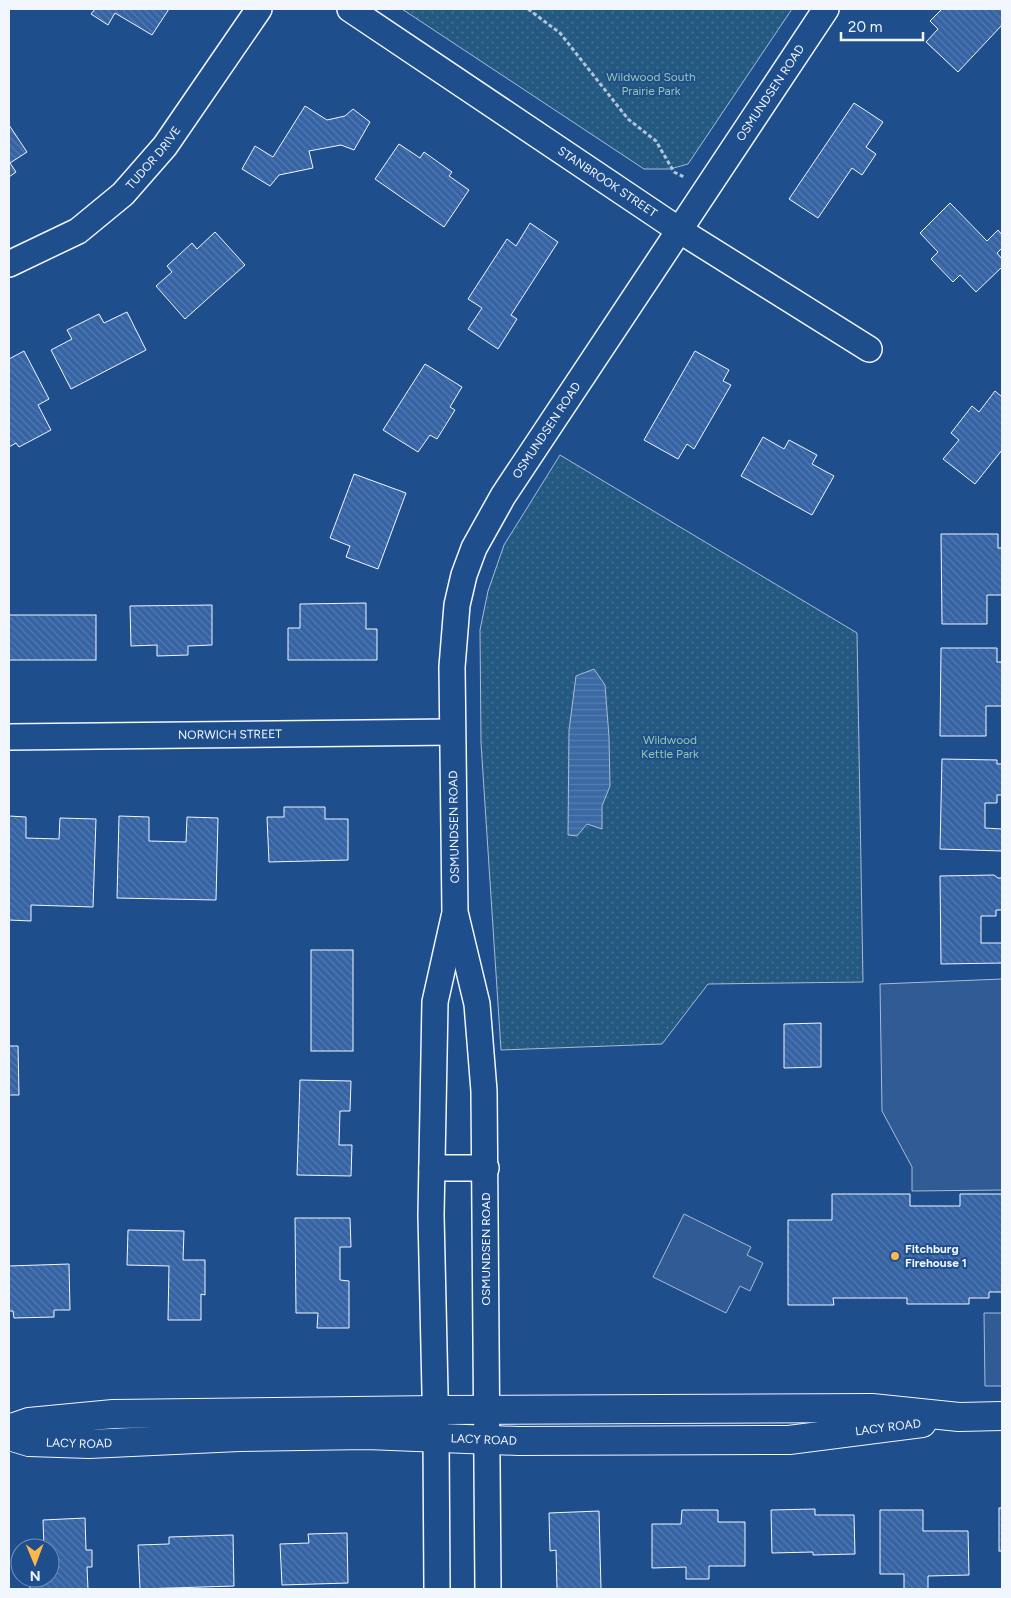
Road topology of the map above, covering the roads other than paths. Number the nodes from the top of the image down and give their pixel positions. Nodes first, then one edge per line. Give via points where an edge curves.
1 (260, 9) edge
2 (350, 9) edge
3 (826, 9) edge
4 (679, 230) junction
5 (9, 264) edge
6 (869, 349) dead end
7 (452, 732) junction
8 (9, 737) edge
9 (455, 912) junction
10 (432, 1168) junction
11 (486, 1168) junction
12 (435, 1410) junction
13 (486, 1410) junction
14 (1002, 1416) edge
15 (959, 1417) junction
16 (9, 1429) edge
17 (9, 1436) edge
18 (436, 1437) junction
19 (486, 1440) junction
20 (437, 1589) edge
21 (488, 1589) edge

1 - 5 street, TUDOR DRIVE via 166,146 122,194 78,231
2 - 4 street, STANBROOK STREET
3 - 4 street, OSMUNDSEN ROAD
4 - 6 street, STANBROOK STREET
4 - 7 street, OSMUNDSEN ROAD via 503,496 474,548 457,605 452,667
7 - 8 street, NORWICH STREET
7 - 9 street, OSMUNDSEN ROAD
9 - 10 street, OSMUNDSEN ROAD via 435,1002
9 - 11 street, OSMUNDSEN ROAD via 477,1004
10 - 11 street
10 - 12 street, OSMUNDSEN ROAD
11 - 13 street, OSMUNDSEN ROAD
12 - 13 street, LACY ROAD
12 - 16 street, LACY ROAD via 112,1414 29,1422
12 - 18 street, OSMUNDSEN ROAD
13 - 15 street, LACY ROAD via 872,1408
13 - 19 street, OSMUNDSEN ROAD
14 - 15 street, LACY ROAD
15 - 19 street, LACY ROAD via 790,1440
17 - 18 street, LACY ROAD via 29,1442 89,1444 367,1434
18 - 19 street, LACY ROAD
18 - 20 street, OSMUNDSEN ROAD
19 - 21 street, OSMUNDSEN ROAD

